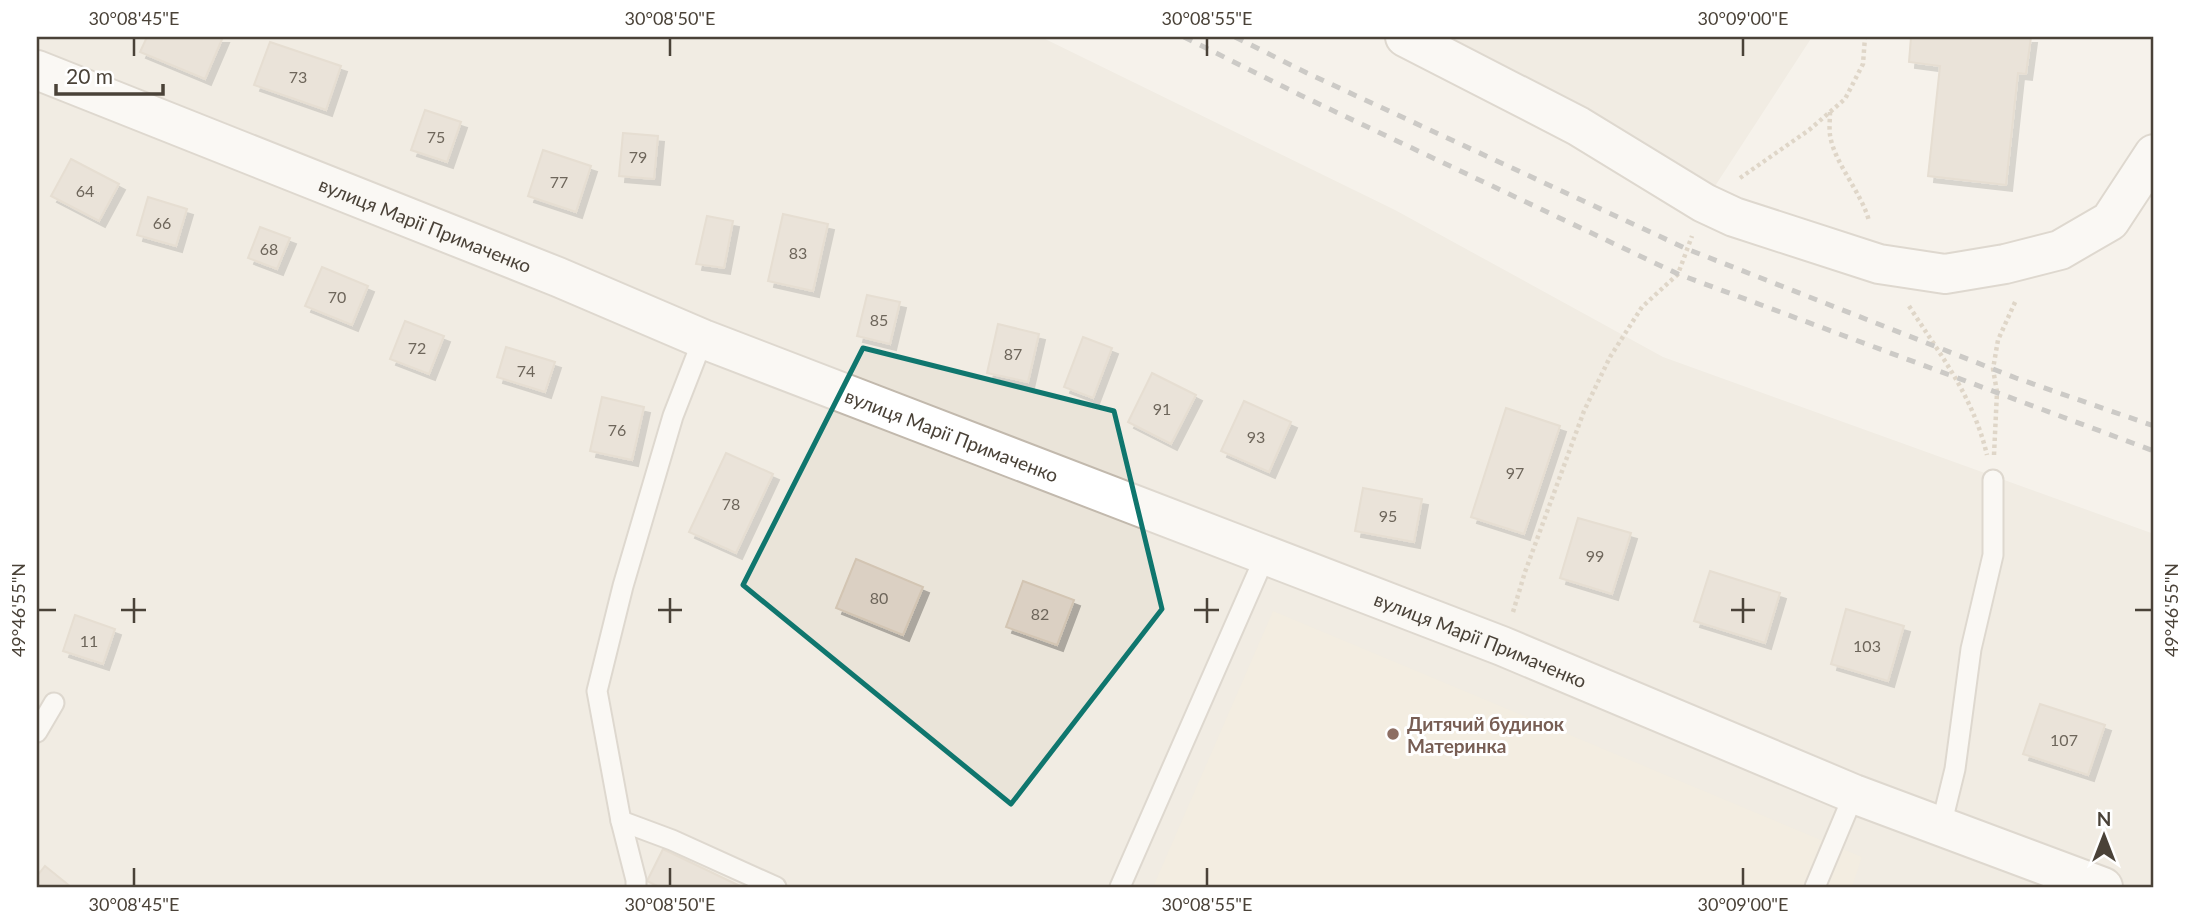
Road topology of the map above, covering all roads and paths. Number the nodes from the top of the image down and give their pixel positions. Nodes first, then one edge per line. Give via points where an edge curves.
1 (1405, 37) edge
2 (1865, 37) edge
3 (1450, 49) edge
4 (37, 70) edge
5 (2154, 154) edge
6 (1704, 203) junction
7 (2018, 294) dead end
8 (703, 339) junction
9 (1993, 480) joint
10 (1266, 554) junction
11 (1502, 646) junction
12 (54, 702) dead end
13 (37, 732) edge
14 (1854, 794) junction
15 (621, 821) junction
16 (1941, 826) junction
17 (636, 887) edge
18 (776, 887) edge
19 (1120, 887) edge
20 (1815, 887) edge
21 (2103, 887) edge

1 - 3 street
2 - 6 path via 1863,64 1844,99 1809,130
3 - 6 street
4 - 8 street, вулиця Марії Примаченко
5 - 6 street via 2110,221 2060,250 1945,274 1879,264
6 - 11 path via 1678,274 1642,307 1610,357 1584,411
7 - 9 path via 1997,340 1993,369 1997,392
8 - 10 street, вулиця Марії Примаченко
8 - 15 lane via 669,429 597,691
9 - 16 lane via 1993,555 1971,649 1955,769
10 - 11 street, вулиця Марії Примаченко
10 - 19 lane
11 - 14 street, вулиця Марії Примаченко
12 - 13 lane
14 - 16 street, вулиця Марії Примаченко
14 - 20 lane
15 - 17 lane
15 - 18 lane
16 - 21 street, вулиця Марії Примаченко

